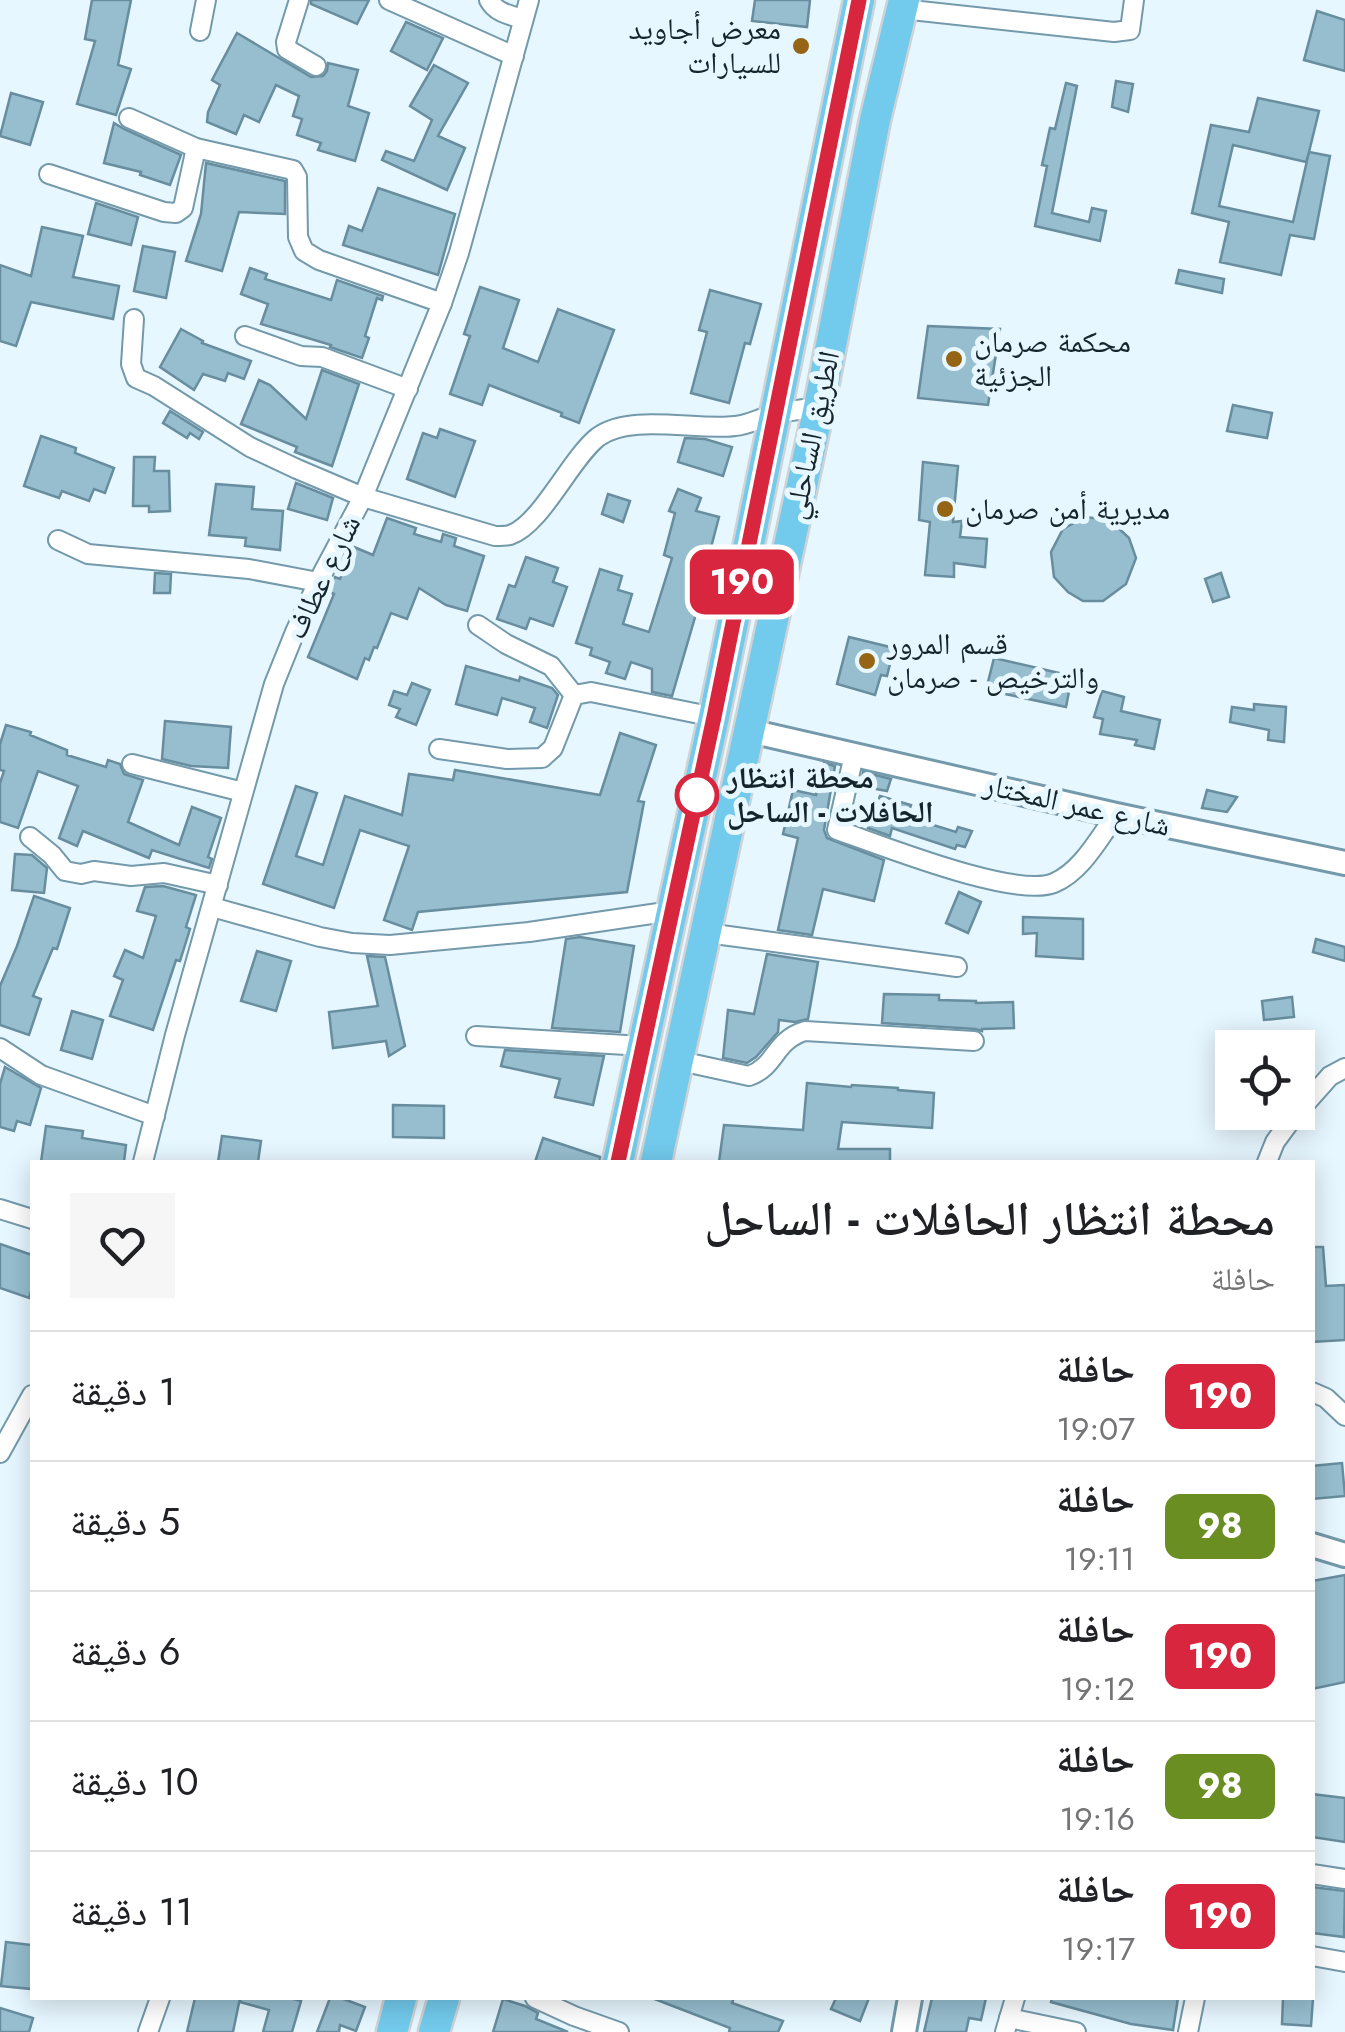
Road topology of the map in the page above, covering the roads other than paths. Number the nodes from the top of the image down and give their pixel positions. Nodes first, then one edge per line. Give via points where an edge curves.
1 (206, 0) edge
2 (299, 0) edge
3 (389, 0) edge
4 (489, 0) edge
5 (529, 0) edge
6 (859, 0) edge
7 (1134, 0) edge
8 (903, 5) edge
9 (523, 19) junction
10 (200, 31) dead end
11 (514, 56) junction
12 (316, 66) dead end
13 (129, 118) dead end
14 (196, 148) junction
15 (50, 174) dead end
16 (442, 303) junction
17 (134, 320) dead end
18 (245, 336) dead end
19 (408, 389) junction
20 (818, 407) junction
21 (776, 414) junction
22 (363, 498) junction
23 (58, 540) dead end
24 (318, 582) junction
25 (478, 625) dead end
26 (574, 695) junction
27 (714, 717) junction
28 (750, 731) junction
29 (439, 749) dead end
30 (854, 755) junction
31 (132, 764) dead end
32 (244, 792) junction
33 (1116, 815) junction
34 (30, 837) dead end
35 (1345, 863) edge
36 (218, 886) junction
37 (212, 907) junction
38 (672, 911) junction
39 (707, 933) junction
40 (957, 966) dead end
41 (476, 1036) dead end
42 (974, 1041) dead end
43 (643, 1046) junction
44 (0, 1048) edge
45 (680, 1061) junction
46 (1345, 1068) edge
47 (1315, 1092) edge
48 (155, 1116) junction
49 (1283, 1130) edge
50 (144, 1160) edge
51 (618, 1160) edge
52 (656, 1160) edge
53 (1268, 1160) edge
54 (0, 1209) edge
55 (30, 1218) edge
56 (1315, 1393) edge
57 (30, 1399) edge
58 (1345, 1416) edge
59 (0, 1453) edge
60 (1315, 1546) edge
61 (1345, 1556) edge
62 (1315, 1874) edge
63 (1345, 1879) edge
64 (1315, 1957) edge
65 (1345, 1962) edge
66 (159, 2000) edge
67 (401, 2000) edge
68 (443, 2000) edge
69 (539, 2000) edge
70 (910, 2000) edge
71 (1014, 2000) edge
72 (1195, 2000) edge
73 (1007, 2025) edge
74 (148, 2032) edge
75 (392, 2032) edge
76 (434, 2032) edge
77 (619, 2032) edge
78 (904, 2032) edge
79 (1076, 2032) edge
80 (1188, 2032) edge

1 - 10 street
2 - 12 street via 287,48
3 - 11 street
4 - 9 street
5 - 9 street, شارع عطاف
6 - 21 highway, الطريق الساحلي
7 - 8 street via 1130,30 1114,32
8 - 20 highway, الطريق الساحلي
9 - 11 street, شارع عطاف
11 - 16 street, شارع عطاف
13 - 14 street
14 - 15 street via 176,214
14 - 16 street via 293,170 304,251
16 - 19 street, شارع عطاف
17 - 22 street via 136,378 250,448
18 - 19 street
19 - 22 street, شارع عطاف
20 - 21 street
20 - 28 highway, الطريق الساحلي
21 - 22 street via 737,426 617,428 584,452 534,516 509,536
21 - 27 highway, الطريق الساحلي
22 - 24 street, شارع عطاف
23 - 24 street via 88,554
24 - 32 street, شارع عطاف via 274,684
25 - 26 street via 551,666
26 - 27 street via 591,692
26 - 29 street via 553,748 542,758
27 - 38 highway, الطريق الساحلي
28 - 30 street, شارع عمر المختار
28 - 39 highway, الطريق الساحلي
30 - 33 street, شارع عمر المختار
30 - 33 street via 837,830 997,883 1055,882 1082,861
31 - 32 street
32 - 36 street, شارع عطاف
33 - 35 street, شارع عمر المختار
34 - 36 street via 65,871 164,873
36 - 37 street, شارع عطاف
37 - 38 street via 320,937 390,945
37 - 48 street, شارع عطاف
38 - 43 highway, الطريق الساحلي
39 - 40 street
39 - 45 highway, الطريق الساحلي
41 - 43 street
42 - 45 street via 805,1031 785,1039 759,1073 749,1076
43 - 51 highway, الطريق الساحلي
44 - 48 street via 42,1075
45 - 52 highway, الطريق الساحلي
46 - 47 street
48 - 50 street, شارع عطاف
49 - 53 street
54 - 55 street
56 - 58 street
57 - 59 street
60 - 61 street
62 - 63 street
64 - 65 street
66 - 74 street
67 - 75 highway
68 - 76 highway
69 - 77 street
70 - 78 street
71 - 73 street
72 - 80 street
73 - 79 street

